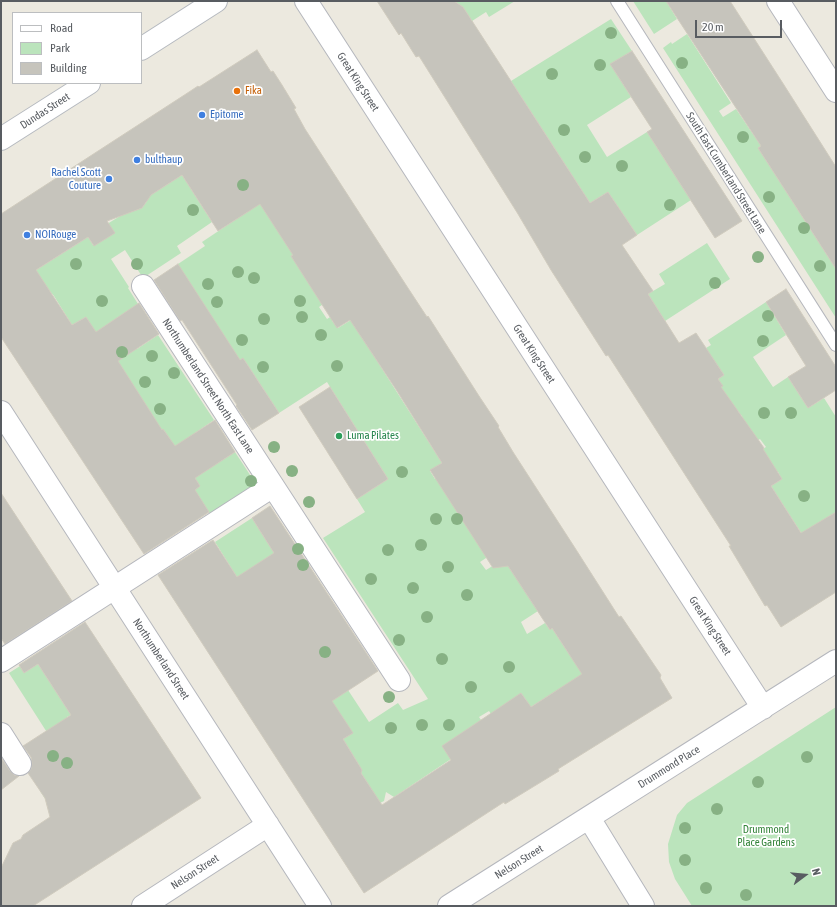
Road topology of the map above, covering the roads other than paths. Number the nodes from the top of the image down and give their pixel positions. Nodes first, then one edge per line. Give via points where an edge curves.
1 (216, 1) edge
2 (306, 1) edge
3 (617, 1) edge
4 (778, 1) edge
5 (142, 48) edge
6 (86, 84) edge
7 (836, 91) edge
8 (1, 139) edge
9 (143, 286) dead end
10 (836, 346) edge
11 (1, 412) edge
12 (273, 486) junction
13 (114, 588) junction
14 (1, 661) edge
15 (836, 661) edge
16 (399, 680) dead end
17 (763, 708) junction
18 (1, 734) edge
19 (20, 764) dead end
20 (589, 818) junction
21 (268, 825) junction
22 (143, 906) edge
23 (320, 906) edge
24 (449, 906) edge
25 (643, 906) edge

1 - 5 street
2 - 17 street, Great King Street
3 - 10 lane, South East Cumberland Street Lane
4 - 7 street
6 - 8 street, Dundas Street
9 - 12 street, Northumberland Street North East Lane
11 - 13 street, Northumberland Street
12 - 13 street
12 - 16 street, Northumberland Street North East Lane
13 - 14 street
13 - 21 street, Northumberland Street
15 - 17 street, Drummond Place
17 - 20 street, Drummond Place
18 - 19 street
20 - 24 street, Nelson Street
20 - 25 street
21 - 22 street, Nelson Street
21 - 23 street, Northumberland Street

